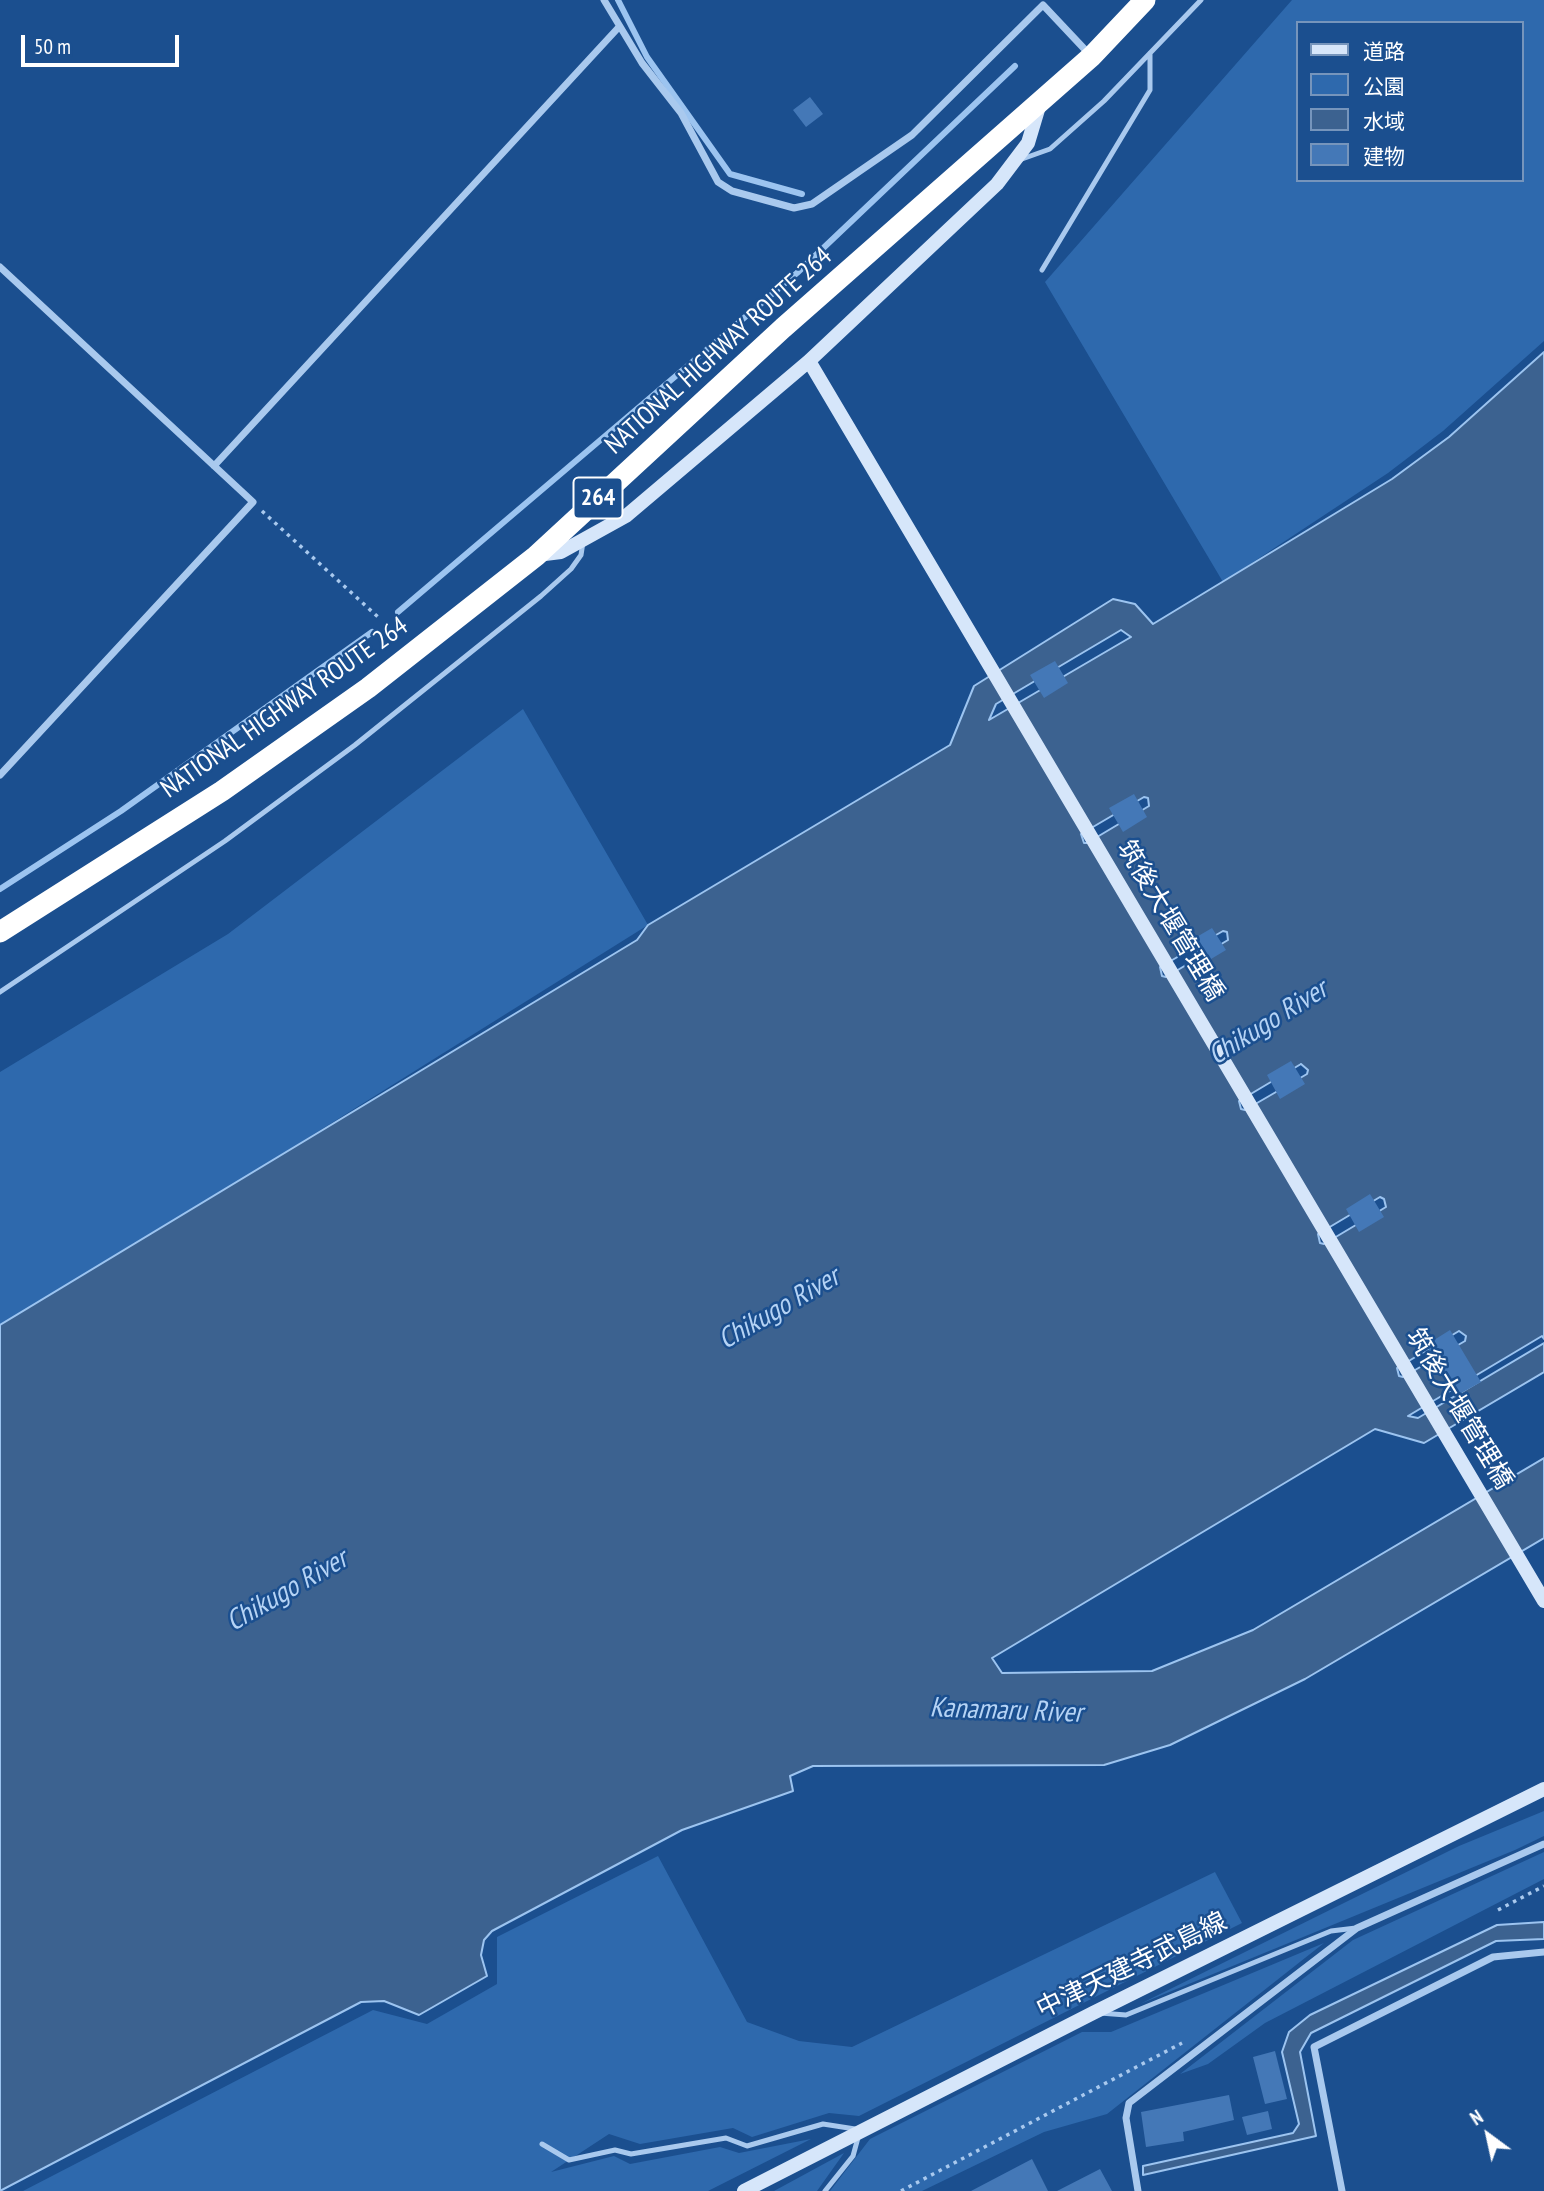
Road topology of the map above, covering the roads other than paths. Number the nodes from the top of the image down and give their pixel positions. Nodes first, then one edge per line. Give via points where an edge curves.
1 (604, 0) edge
2 (1145, 0) edge
3 (1201, 0) edge
4 (1042, 2) edge
5 (618, 28) junction
6 (1150, 53) junction
7 (1092, 56) junction
8 (1040, 103) junction
9 (1012, 162) junction
10 (0, 267) edge
11 (1042, 270) dead end
12 (808, 361) junction
13 (214, 466) junction
14 (583, 541) junction
15 (536, 555) junction
16 (0, 775) edge
17 (0, 932) edge
18 (0, 992) edge
19 (1544, 1601) edge
20 (1544, 1790) edge
21 (1544, 1844) edge
22 (1357, 1927) junction
23 (1544, 1952) edge
24 (1093, 2013) junction
25 (861, 2130) junction
26 (542, 2144) dead end
27 (744, 2191) edge
28 (825, 2191) edge
29 (1138, 2191) edge
30 (1342, 2191) edge

1 - 5 street
2 - 7 highway, NATIONAL HIGHWAY ROUTE 264 / 264
3 - 6 lane
4 - 5 street via 912,135 812,204 794,208 732,191 718,182 681,113
4 - 7 street
5 - 13 street
6 - 9 lane via 1050,149
6 - 11 lane via 1150,90
7 - 8 highway, NATIONAL HIGHWAY ROUTE 264 / 264
8 - 9 street via 1028,143
8 - 15 highway, NATIONAL HIGHWAY ROUTE 264 / 264 via 783,328
9 - 12 street via 966,215
10 - 13 street
12 - 14 street via 626,516
12 - 19 street, 筑後大堰管理橋
13 - 16 street via 253,502
14 - 15 street via 561,552
14 - 18 lane via 581,555 541,596 355,745 203,856
15 - 17 highway, NATIONAL HIGHWAY ROUTE 264 / 264 via 368,688 222,791
20 - 24 street, 中津天建寺武島線
21 - 22 street
22 - 24 lane via 1331,1931 1126,2015
22 - 29 street via 1129,2103 1126,2118
23 - 30 street via 1493,1957 1314,2047
24 - 25 street, 中津天建寺武島線
25 - 26 lane via 823,2124 747,2146 726,2138 631,2154 615,2150 569,2160
25 - 27 street, 中津天建寺武島線
25 - 28 lane via 853,2156

